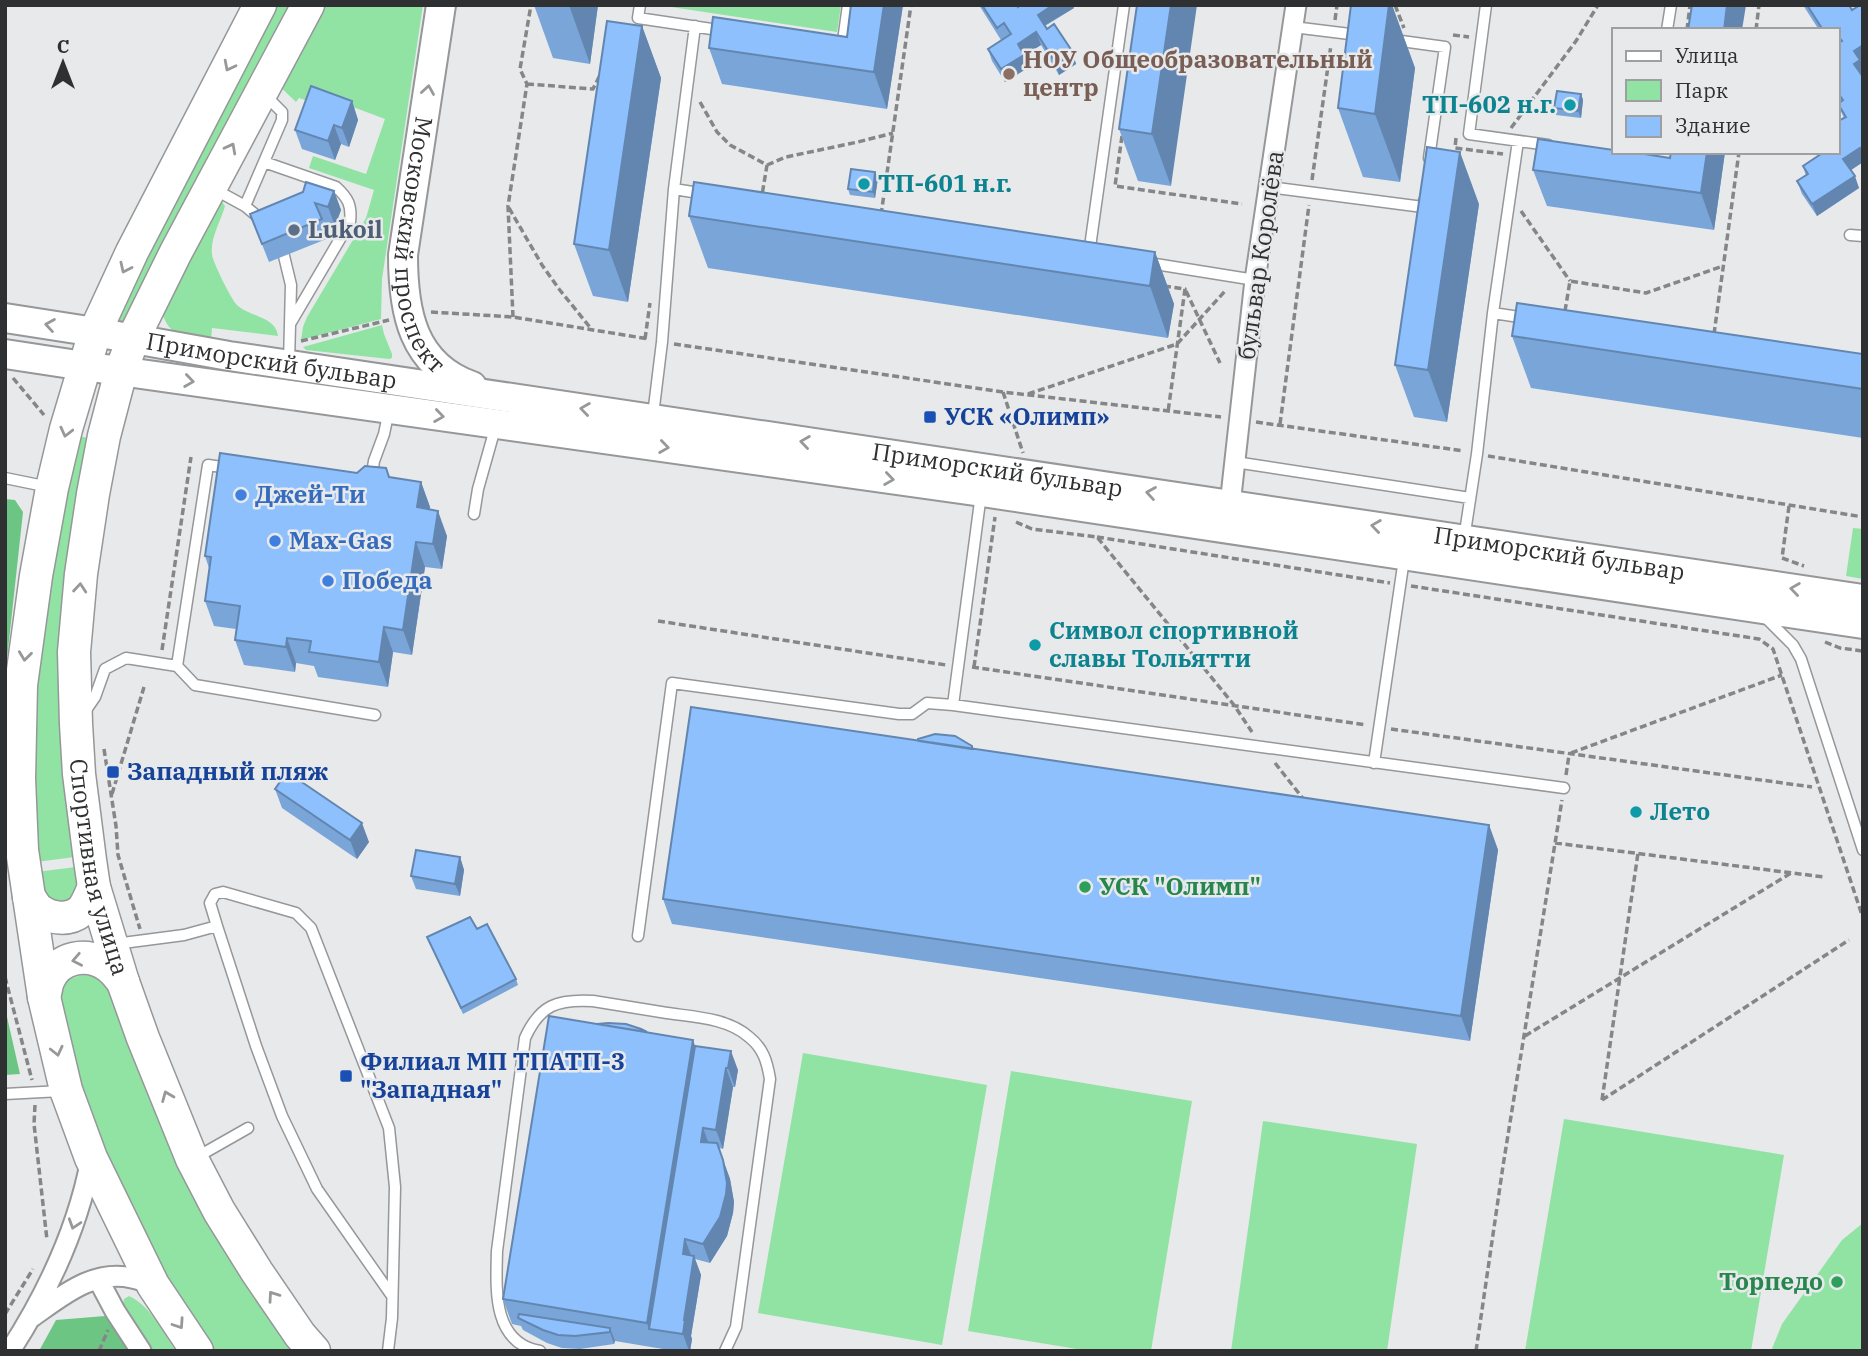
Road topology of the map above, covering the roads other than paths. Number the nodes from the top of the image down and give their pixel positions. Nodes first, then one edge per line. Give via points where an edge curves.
1 (260, 5) edge
2 (308, 5) edge
3 (441, 5) edge
4 (640, 5) edge
5 (848, 5) edge
6 (1124, 5) edge
7 (1296, 5) edge
8 (1486, 5) edge
9 (1671, 5) edge
10 (695, 26) junction
11 (1293, 27) junction
12 (1667, 28) edge
13 (735, 32) edge
14 (1370, 37) edge
15 (1383, 39) edge
16 (829, 46) edge
17 (261, 91) junction
18 (1513, 140) junction
19 (1558, 146) edge
20 (264, 162) junction
21 (1428, 167) edge
22 (210, 187) junction
23 (1269, 187) junction
24 (674, 189) junction
25 (1425, 194) edge
26 (712, 195) edge
27 (245, 206) junction
28 (270, 227) edge
29 (1850, 235) dead end
30 (1863, 236) edge
31 (1076, 252) edge
32 (284, 256) dead end
33 (1139, 262) edge
34 (1255, 280) junction
35 (1493, 313) junction
36 (5, 318) edge
37 (1563, 323) edge
38 (290, 324) junction
39 (95, 332) junction
40 (133, 339) junction
41 (9, 365) edge
42 (289, 365) junction
43 (84, 366) junction
44 (121, 371) junction
45 (504, 397) junction
46 (389, 409) junction
47 (652, 419) junction
48 (497, 424) junction
49 (1235, 462) junction
50 (243, 470) edge
51 (5, 478) edge
52 (357, 486) edge
53 (52, 488) junction
54 (369, 488) junction
55 (383, 489) edge
56 (982, 492) junction
57 (1470, 498) junction
58 (1230, 505) junction
59 (474, 514) dead end
60 (1464, 539) junction
61 (1406, 543) junction
62 (1863, 599) edge
63 (1757, 608) junction
64 (1863, 624) edge
65 (177, 666) junction
66 (953, 705) junction
67 (375, 715) dead end
68 (75, 724) junction
69 (1374, 763) junction
70 (12, 778) edge
71 (1564, 788) road end
72 (1858, 827) edge
73 (1863, 850) edge
74 (94, 887) junction
75 (29, 897) junction
76 (217, 926) junction
77 (638, 936) dead end
78 (111, 944) junction
79 (123, 982) junction
80 (44, 998) junction
81 (66, 1090) junction
82 (5, 1094) edge
83 (248, 1128) dead end
84 (91, 1158) junction
85 (192, 1159) junction
86 (98, 1279) junction
87 (153, 1286) junction
88 (392, 1296) junction
89 (31, 1317) junction
90 (10, 1351) edge
91 (141, 1351) edge
92 (197, 1351) edge
93 (314, 1351) edge
94 (388, 1351) edge
95 (540, 1351) edge
96 (725, 1351) edge

1 -> 39 main road
2 - 17 main road
45 -> 3 main road, Московский проспект via 458,381 433,363 417,341 403,286 403,255
4 - 10 lane via 638,18
5 - 16 lane via 842,48
6 - 31 lane via 1095,255
7 - 11 street, бульвар Королёва
8 - 18 lane via 1469,134
9 - 12 lane
10 - 13 lane
10 - 24 lane
11 - 14 lane
11 - 23 street, бульвар Королёва
15 - 21 lane via 1445,47
17 - 20 lane via 282,111
22 -> 17 main road
18 - 19 lane
18 - 35 lane
20 - 27 lane
20 - 38 lane via 335,187 351,207 350,222
22 - 27 lane
22 - 40 main road
23 - 25 lane via 1423,207
23 - 34 street, бульвар Королёва
24 - 26 lane
24 - 47 lane
27 - 28 lane
29 - 30 lane
32 - 38 lane via 291,285
33 - 34 lane
34 - 49 street, бульвар Королёва
35 - 37 lane
35 - 57 lane
39 -> 36 main road
38 - 42 lane
39 - 40 main road, Приморский бульвар
39 - 43 main road
40 - 42 main road, Приморский бульвар
40 - 44 main road, Спортивная улица
41 - 43 main road, Приморский бульвар
42 - 45 main road, Приморский бульвар
43 - 44 main road, Приморский бульвар
43 -> 53 main road
44 -> 46 main road, Приморский бульвар
68 -> 44 main road, Спортивная улица via 74,652 81,574 104,436
47 -> 45 main road, Приморский бульвар
46 -> 48 main road, Приморский бульвар
46 - 54 lane
58 -> 47 main road, Приморский бульвар
48 -> 56 main road, Приморский бульвар
48 - 59 lane
49 - 57 lane
49 - 58 street, бульвар Королёва
50 - 65 lane via 208,465
51 - 53 lane
52 - 54 lane
53 -> 70 main road via 36,576
54 - 55 lane
56 - 61 main road, Приморский бульвар
56 - 66 lane
57 - 60 lane
61 -> 58 main road, Приморский бульвар
60 - 61 main road, Приморский бульвар
62 -> 60 main road, Приморский бульвар
61 - 63 main road
61 - 69 lane
63 - 64 main road
63 - 72 lane via 1801,659
65 - 67 lane via 195,685
65 - 68 lane via 126,658 105,669 94,698
66 - 69 lane
66 - 77 lane via 927,702 912,714 899,715 672,683
68 - 74 main road, Спортивная улица
69 - 71 lane
70 - 75 main road
72 - 73 lane
74 - 75 main road via 82,910 64,918 38,909
74 - 78 main road, Спортивная улица
75 - 80 main road
76 - 78 lane
76 - 88 lane via 282,1116 317,1189
76 - 88 lane via 210,903 215,894 223,892 296,913 311,928 389,1128 395,1187
78 - 79 main road, Спортивная улица
79 -> 80 main road via 108,965 79,957 58,968 49,979
85 -> 79 main road, Спортивная улица
80 -> 81 main road
81 - 82 lane
81 - 84 main road
83 - 85 lane
84 - 87 main road
84 -> 89 street via 67,1244
93 -> 85 main road, Спортивная улица via 257,1272
86 - 87 street via 134,1278
86 - 89 street via 77,1286
86 - 91 street
87 -> 92 main road
88 - 94 lane
89 - 90 street
95 - 96 lane via 515,1340 504,1327 496,1280 497,1251 525,1038 544,1010 576,1000 736,1028 760,1048 767,1062 770,1079 736,1327

